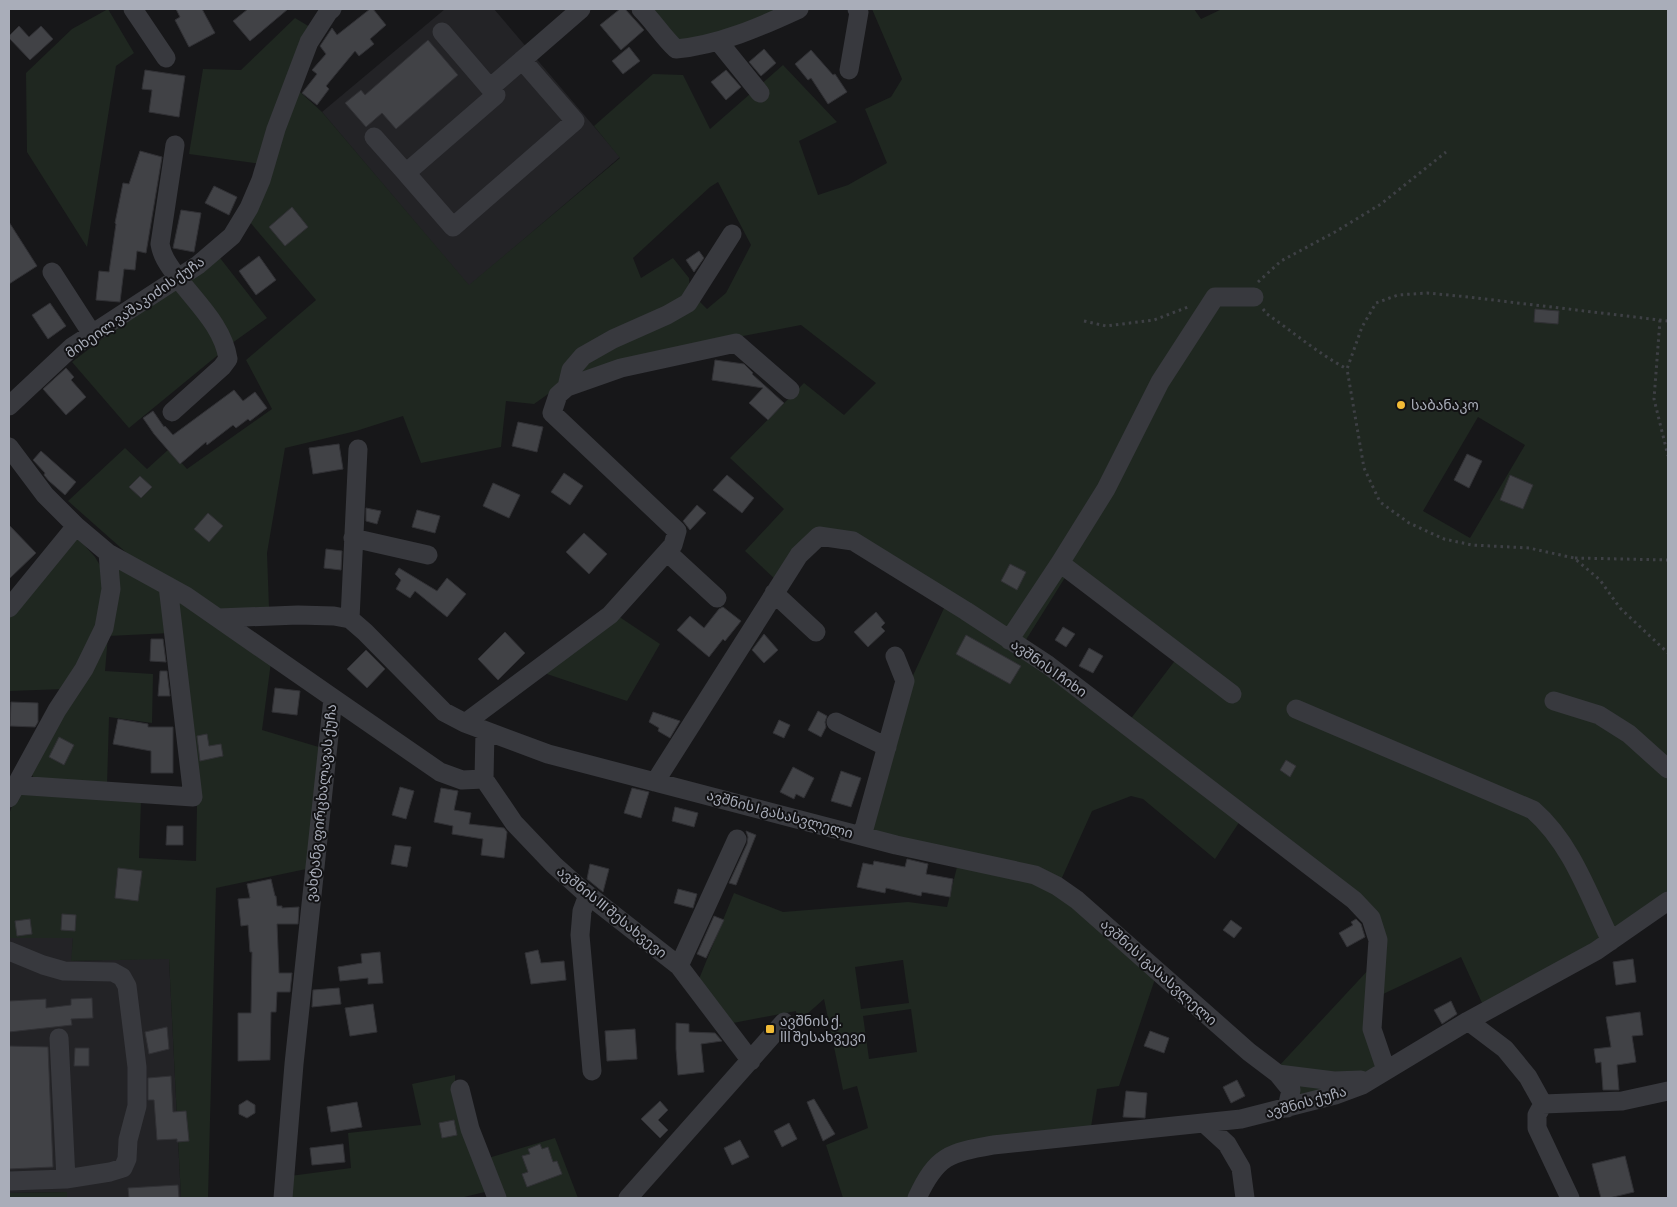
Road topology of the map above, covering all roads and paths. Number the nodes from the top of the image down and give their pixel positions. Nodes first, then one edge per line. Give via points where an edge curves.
1 (133, 9) edge
2 (332, 9) edge
3 (581, 9) edge
4 (641, 9) edge
5 (799, 9) edge
6 (858, 9) edge
7 (442, 32) dead end
8 (718, 40) junction
9 (166, 58) dead end
10 (522, 60) junction
11 (849, 70) dead end
12 (490, 88) junction
13 (760, 94) dead end
14 (374, 136) dead end
15 (175, 145) dead end
16 (1446, 152) dead end
17 (406, 173) junction
18 (732, 234) dead end
19 (52, 272) dead end
20 (178, 278) junction
21 (1254, 297) junction
22 (1189, 307) dead end
23 (1660, 320) junction
24 (1084, 321) dead end
25 (1668, 321) edge
26 (92, 334) junction
27 (1347, 370) junction
28 (567, 387) junction
29 (790, 390) dead end
30 (9, 406) edge
31 (172, 412) dead end
32 (9, 447) edge
33 (358, 449) dead end
34 (1668, 456) edge
35 (76, 526) junction
36 (353, 538) junction
37 (667, 552) junction
38 (108, 553) junction
39 (428, 555) dead end
40 (1574, 558) junction
41 (1668, 560) edge
42 (1060, 563) junction
43 (168, 586) junction
44 (774, 593) junction
45 (717, 598) dead end
46 (9, 608) edge
47 (218, 618) junction
48 (350, 619) junction
49 (816, 632) dead end
50 (1009, 640) junction
51 (1668, 653) edge
52 (896, 656) dead end
53 (1232, 694) dead end
54 (333, 698) junction
55 (1554, 701) dead end
56 (1296, 709) dead end
57 (836, 722) dead end
58 (465, 723) junction
59 (485, 730) junction
60 (887, 746) junction
61 (1668, 769) edge
62 (484, 779) junction
63 (655, 782) junction
64 (12, 792) edge
65 (862, 836) junction
66 (737, 839) dead end
67 (588, 895) junction
68 (1668, 900) edge
69 (1611, 941) junction
70 (9, 951) edge
71 (678, 966) junction
72 (1468, 1021) junction
73 (784, 1022) dead end
74 (58, 1038) dead end
75 (751, 1061) junction
76 (592, 1071) dead end
77 (1278, 1074) junction
78 (1379, 1075) junction
79 (460, 1089) dead end
80 (1668, 1091) edge
81 (1542, 1104) junction
82 (1287, 1108) junction
83 (1204, 1123) junction
84 (66, 1179) junction
85 (9, 1181) edge
86 (283, 1198) edge
87 (497, 1198) edge
88 (628, 1198) edge
89 (917, 1198) edge
90 (1245, 1198) edge
91 (1570, 1198) edge

1 - 9 street
2 - 20 street, მიხეილ ვაშაკიძის ქუჩა via 309,42 249,208 232,236
3 - 10 street
4 - 8 street via 676,49 699,47
5 - 8 street
6 - 11 street
7 - 12 street
8 - 13 street
10 - 12 street
10 - 17 street via 576,121 448,232
12 - 17 street via 496,95
14 - 17 street
15 - 20 street via 160,244 161,253
16 - 21 path via 1382,204 1281,261 1256,283
18 - 28 street via 688,303 583,356 571,370
19 - 26 street
20 - 26 street, მიხეილ ვაშაკიძის ქუჩა
20 - 31 street via 215,325 228,359
21 - 27 path via 1266,314
21 - 42 street via 1215,297 1160,382 1106,489
22 - 24 path via 1154,320 1106,326
23 - 25 path
23 - 27 path via 1468,297 1398,295 1376,303 1362,326
23 - 34 path via 1654,399
26 - 30 street, მიხეილ ვაშაკიძის ქუჩა via 72,347
27 - 40 path via 1364,468 1380,502 1409,522 1444,539 1472,545 1529,548
28 - 29 street via 621,368 736,343
28 - 37 street via 558,395 552,413 677,531
32 - 35 street, ვახტანგ ფირცხალავას ქუჩა via 46,495
33 - 36 street
35 - 38 street, ვახტანგ ფირცხალავას ქუჩა
35 - 46 street
36 - 39 street
36 - 48 street
37 - 45 street
37 - 58 street via 610,615
38 - 43 street, ვახტანგ ფირცხალავას ქუჩა
38 - 64 street via 111,589 104,628 84,669 57,710
40 - 41 path
40 - 51 path via 1600,580 1620,608
42 - 50 street
42 - 53 street
43 - 47 street, ვახტანგ ფირცხალავას ქუჩა
43 - 64 street via 193,797
44 - 49 street
44 - 50 street, ავშნის I ჩიხი via 798,555 819,536 853,541
44 - 63 street, ავშნის I ჩიხი
47 - 48 street via 298,615
47 - 54 street, ვახტანგ ფირცხალავას ქუჩა
48 - 58 street, ავშნის I გასასვლელი via 444,712
50 - 78 street, ავშნის I ჩიხი via 1048,665 1354,900 1370,918 1378,940 1372,1029
52 - 60 street via 905,681
54 - 62 street via 440,772 462,780
54 - 86 street, ვახტანგ ფირცხალავას ქუჩა
55 - 61 street via 1599,715 1629,734
56 - 69 street via 1533,810 1547,822 1572,859
57 - 60 street
58 - 59 street, ავშნის I გასასვლელი
59 - 62 street
59 - 63 street, ავშნის I გასასვლელი via 548,754
60 - 65 street
62 - 67 street, ავშნის III შესახვევი via 514,823
63 - 65 street, ავშნის I გასასვლელი
65 - 77 street, ავშნის I გასასვლელი via 1035,875 1057,886
66 - 71 street
67 - 71 street, ავშნის III შესახვევი
67 - 76 street via 582,911 580,935
68 - 69 street, ავშნის ქუჩა
69 - 72 street, ავშნის ქუჩა
70 - 84 street via 64,971 113,972 122,977 127,986 138,1067 137,1106 128,1140 127,1159 123,1168
71 - 75 street, ავშნის III შესახვევი
72 - 78 street, ავშნის ქუჩა
72 - 81 street via 1505,1049 1528,1077
73 - 75 street
74 - 84 street
75 - 88 street
77 - 78 street via 1334,1081
77 - 82 street, ავშნის I გასასვლელი via 1291,1090
78 - 82 street, ავშნის ქუჩა via 1335,1096
79 - 87 street via 470,1129
80 - 81 street via 1622,1101
81 - 91 street via 1537,1115 1537,1128
82 - 83 street, ავშნის ქუჩა via 1241,1119
83 - 89 street, ავშნის ქუჩა via 969,1150 947,1156 935,1166
83 - 90 street via 1227,1144 1241,1168
84 - 85 street

